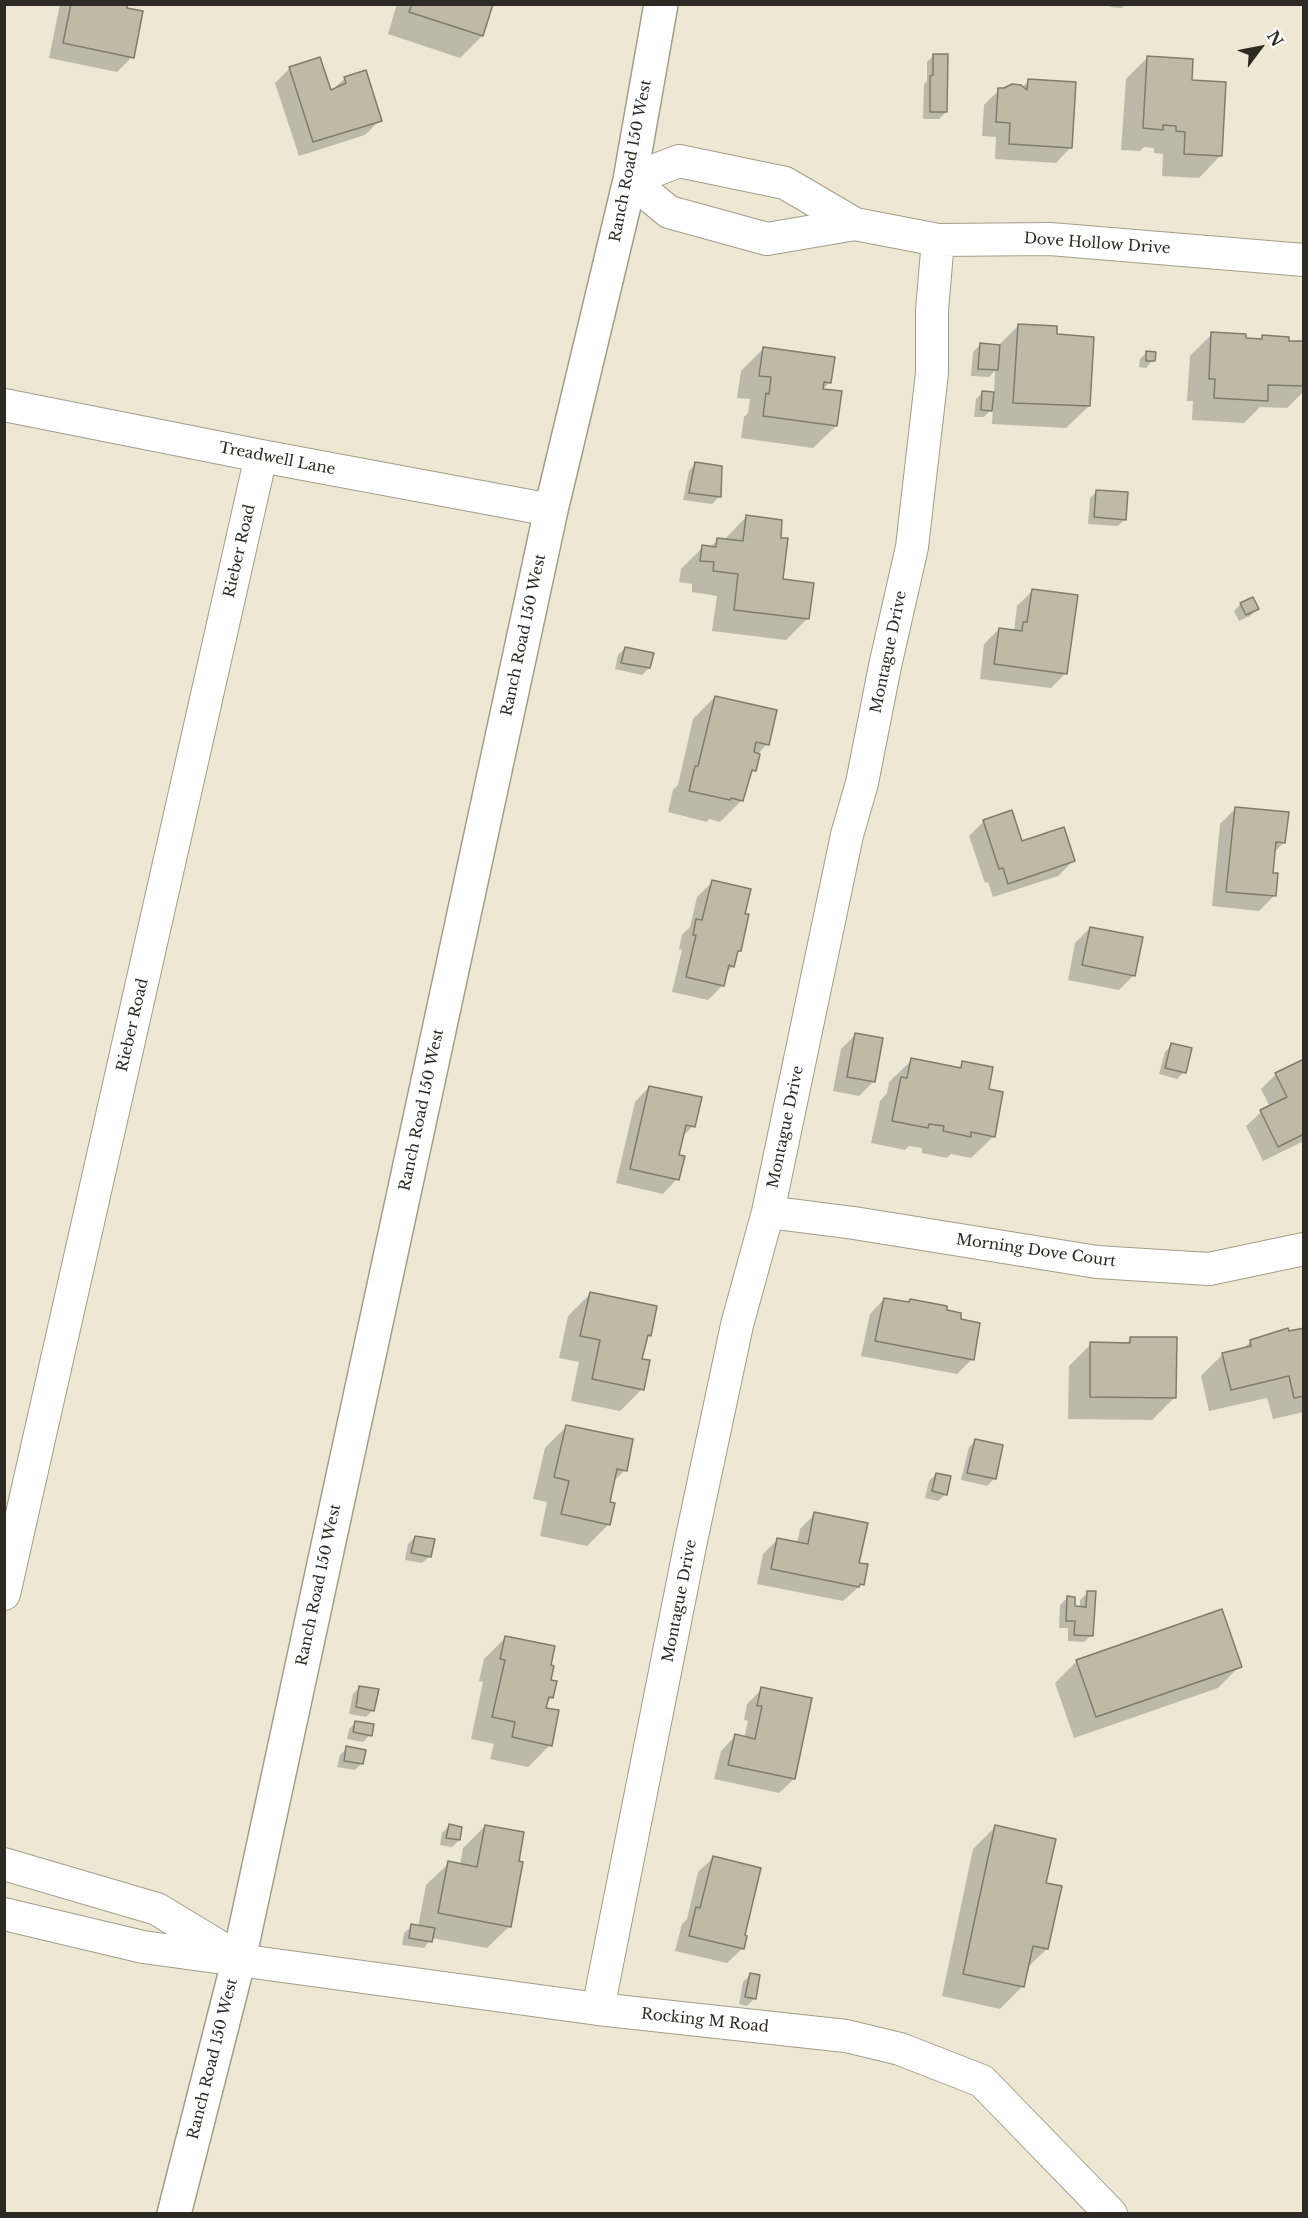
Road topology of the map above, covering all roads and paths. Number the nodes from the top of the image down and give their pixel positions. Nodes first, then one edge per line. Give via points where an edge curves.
1 (661, 4) edge
2 (630, 180) junction
3 (855, 224) junction
4 (938, 240) junction
5 (1304, 260) edge
6 (4, 405) edge
7 (261, 456) junction
8 (551, 510) junction
9 (768, 1212) junction
10 (1304, 1249) edge
11 (4, 1594) edge
12 (4, 1864) edge
13 (4, 1914) edge
14 (239, 1959) junction
15 (598, 2009) junction
16 (174, 2214) edge
17 (1111, 2214) edge

1 - 2 main road, Ranch Road 150 West
2 - 3 street, Dove Hollow Drive via 669,212 767,239
2 - 3 street, Dove Hollow Drive via 679,161 785,183
2 - 8 main road, Ranch Road 150 West
3 - 4 street, Dove Hollow Drive
4 - 5 street, Dove Hollow Drive via 1050,239
4 - 9 street, Montague Drive via 932,374 912,547 862,783 846,836
6 - 7 street, Treadwell Lane
7 - 8 street, Treadwell Lane
7 - 11 street, Rieber Road
8 - 14 main road, Ranch Road 150 West
9 - 10 street, Morning Dove Court via 1097,1262 1209,1269
9 - 15 street, Montague Drive via 735,1336 690,1546
12 - 14 street via 157,1909
13 - 14 street, Rocking M Road via 143,1947
14 - 15 street, Rocking M Road
14 - 16 main road, Ranch Road 150 West
15 - 17 street, Rocking M Road via 846,2036 900,2049 982,2081

